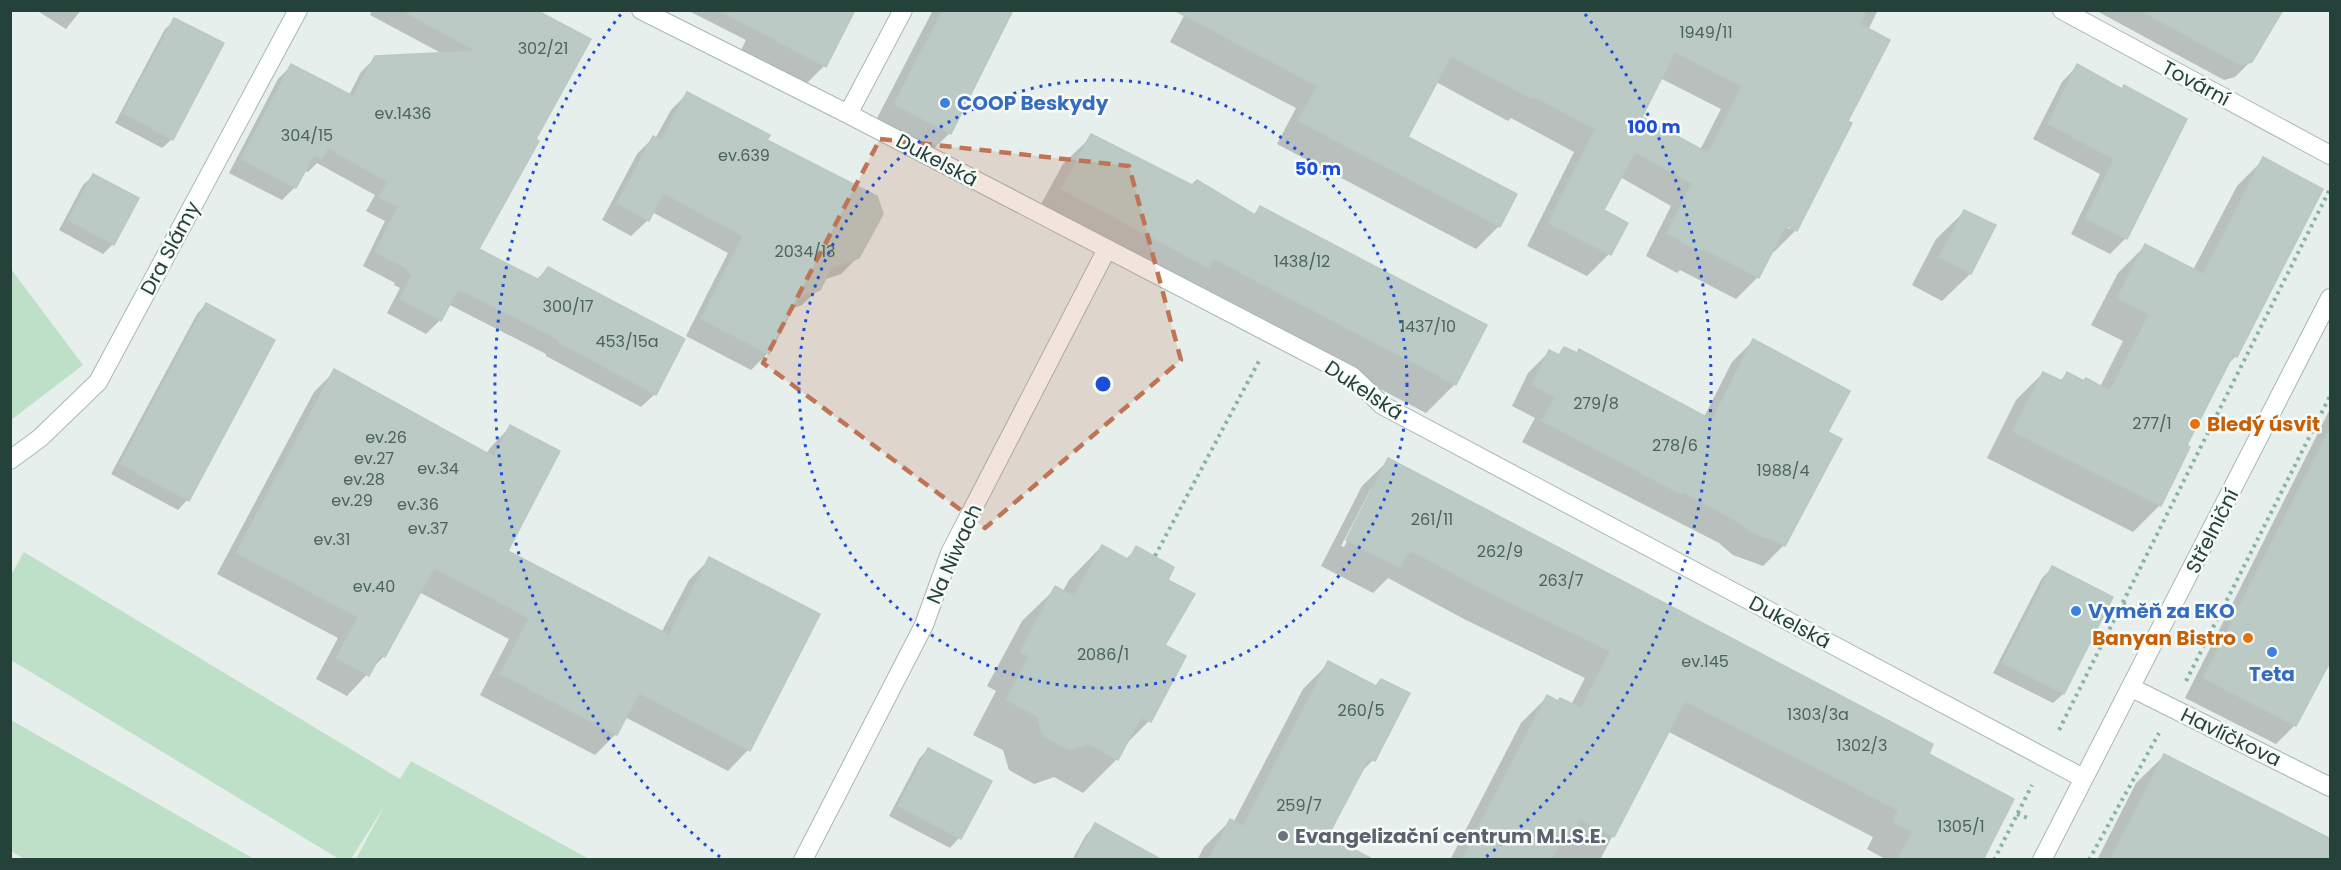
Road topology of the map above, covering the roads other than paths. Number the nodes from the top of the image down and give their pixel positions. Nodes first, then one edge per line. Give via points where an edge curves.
1 (298, 10) edge
2 (641, 10) edge
3 (903, 10) edge
4 (2062, 10) edge
5 (849, 114) junction
6 (2331, 155) edge
7 (1107, 249) junction
8 (2331, 298) edge
9 (10, 460) edge
10 (2132, 688) junction
11 (2083, 778) junction
12 (2331, 787) edge
13 (803, 860) edge
14 (2042, 860) edge

1 - 9 street, Dra Slámy via 98,382 40,438
2 - 5 street, Dukelská
3 - 5 street
4 - 6 street, Tovární
5 - 7 street, Dukelská
7 - 11 street, Dukelská via 1352,376 1382,405
7 - 13 street, Na Niwach via 950,554 924,625
8 - 10 street, Střelniční
10 - 11 street, Střelniční
10 - 12 street, Havlíčkova
11 - 14 street, Střelniční

